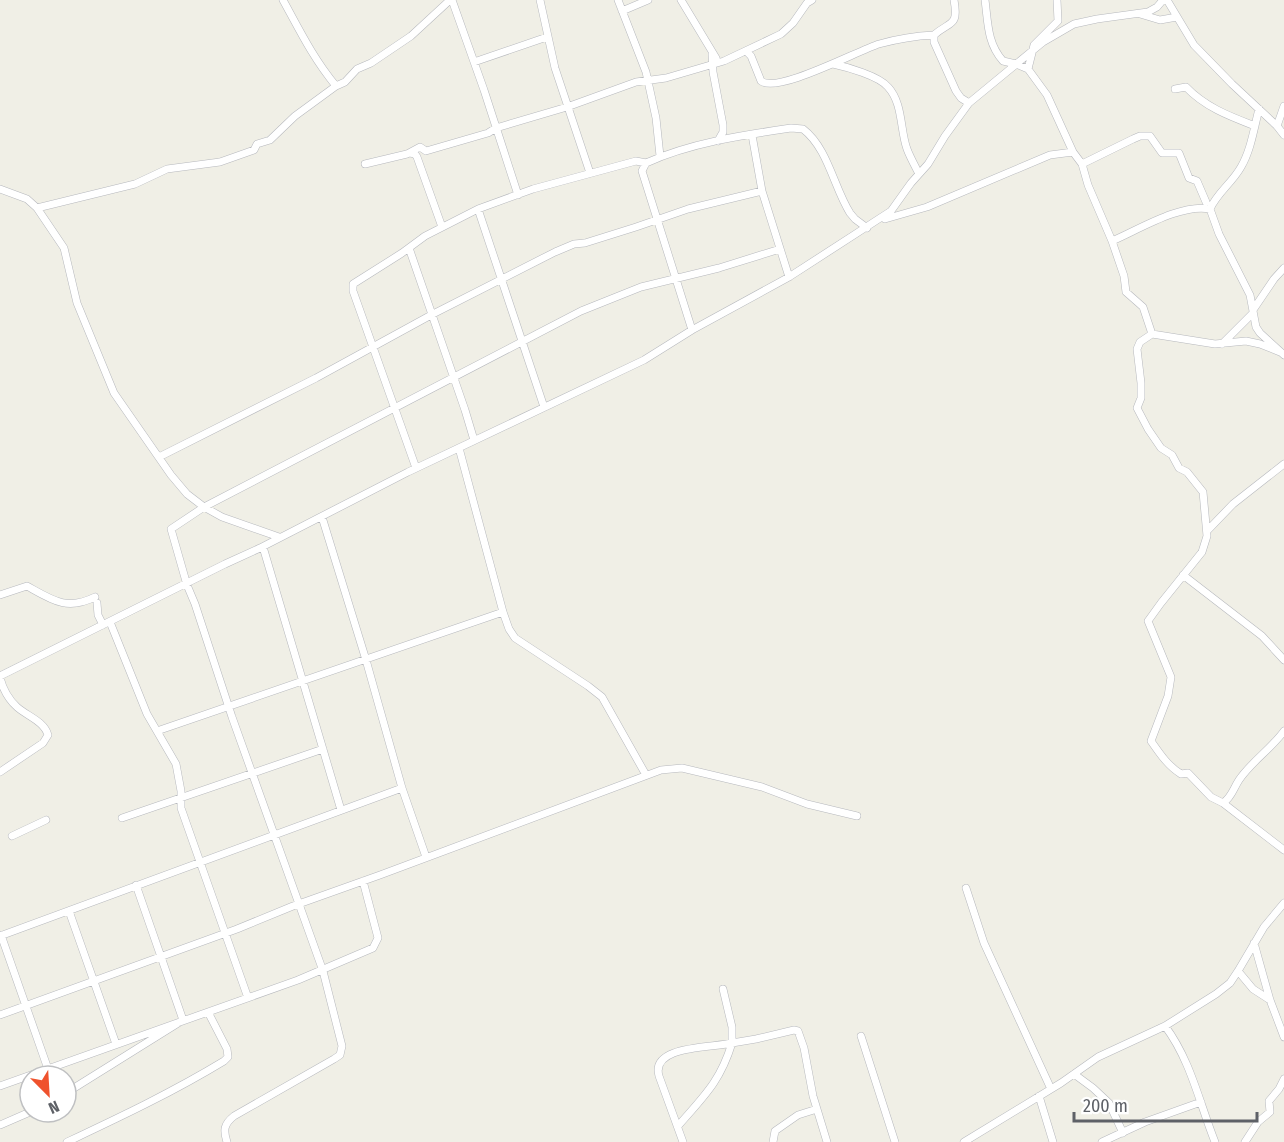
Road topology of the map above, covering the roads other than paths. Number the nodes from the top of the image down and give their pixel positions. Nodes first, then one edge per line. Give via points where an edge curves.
1 (283, 0) edge
2 (454, 0) edge
3 (540, 0) edge
4 (618, 0) edge
5 (648, 0) edge
6 (681, 0) edge
7 (812, 0) edge
8 (954, 0) edge
9 (985, 0) edge
10 (1057, 0) edge
11 (1165, 0) edge
12 (622, 11) junction
13 (1140, 14) junction
14 (1177, 17) junction
15 (934, 35) junction
16 (547, 37) junction
17 (746, 51) junction
18 (1032, 51) junction
19 (712, 54) junction
20 (724, 61) junction
21 (474, 62) junction
22 (832, 64) junction
23 (1016, 64) junction
24 (713, 65) junction
25 (1028, 69) junction
26 (648, 80) junction
27 (336, 86) junction
28 (1175, 89) dead end
29 (969, 103) junction
30 (1284, 106) edge
31 (567, 107) junction
32 (1259, 109) junction
33 (1255, 126) junction
34 (1277, 126) junction
35 (496, 128) junction
36 (752, 135) junction
37 (1284, 135) edge
38 (718, 141) junction
39 (1073, 152) junction
40 (410, 153) junction
41 (660, 156) junction
42 (646, 163) junction
43 (365, 164) dead end
44 (1082, 164) junction
45 (590, 173) junction
46 (919, 174) junction
47 (0, 189) edge
48 (762, 191) junction
49 (518, 195) junction
50 (1208, 205) junction
51 (37, 208) junction
52 (478, 209) junction
53 (658, 219) junction
54 (880, 221) junction
55 (442, 227) junction
56 (867, 228) junction
57 (1112, 241) junction
58 (409, 248) junction
59 (780, 249) junction
60 (1284, 268) edge
61 (676, 277) junction
62 (789, 278) junction
63 (501, 279) junction
64 (1253, 312) junction
65 (433, 314) junction
66 (692, 330) junction
67 (1152, 334) junction
68 (522, 341) junction
69 (1222, 344) junction
70 (374, 346) junction
71 (1282, 353) edge
72 (453, 378) junction
73 (544, 407) junction
74 (394, 409) junction
75 (474, 440) junction
76 (459, 448) junction
77 (159, 457) junction
78 (1284, 464) edge
79 (416, 468) junction
80 (204, 507) junction
81 (322, 517) junction
82 (1207, 531) junction
83 (279, 537) junction
84 (262, 547) junction
85 (1183, 575) junction
86 (187, 585) junction
87 (0, 595) edge
88 (502, 612) junction
89 (106, 623) junction
90 (366, 660) junction
91 (1284, 660) edge
92 (0, 677) edge
93 (303, 680) junction
94 (229, 707) junction
95 (157, 731) junction
96 (1284, 731) edge
97 (322, 749) junction
98 (0, 772) edge
99 (251, 773) junction
100 (646, 775) junction
101 (402, 788) junction
102 (180, 798) junction
103 (1223, 803) junction
104 (341, 810) junction
105 (856, 816) dead end
106 (122, 818) dead end
107 (46, 820) dead end
108 (273, 834) junction
109 (12, 836) dead end
110 (1284, 850) edge
111 (426, 857) junction
112 (200, 861) junction
113 (363, 881) junction
114 (136, 885) junction
115 (966, 888) dead end
116 (1284, 903) edge
117 (298, 904) junction
118 (69, 911) junction
119 (225, 932) junction
120 (0, 935) edge
121 (1254, 943) junction
122 (161, 957) junction
123 (322, 971) junction
124 (1238, 971) junction
125 (94, 981) junction
126 (723, 989) dead end
127 (248, 998) junction
128 (1270, 1000) junction
129 (26, 1006) junction
130 (208, 1012) junction
131 (0, 1015) edge
132 (183, 1020) junction
133 (1165, 1026) junction
134 (861, 1036) dead end
135 (1284, 1037) edge
136 (732, 1043) junction
137 (116, 1044) junction
138 (46, 1064) edge
139 (62, 1064) edge
140 (1074, 1074) junction
141 (1284, 1079) edge
142 (18, 1080) edge
143 (78, 1085) edge
144 (0, 1086) edge
145 (1051, 1089) junction
146 (1039, 1095) junction
147 (1201, 1102) junction
148 (817, 1109) junction
149 (18, 1117) edge
150 (0, 1125) edge
151 (678, 1126) junction
152 (1123, 1133) junction
153 (67, 1142) edge
154 (227, 1142) edge
155 (683, 1142) edge
156 (773, 1142) edge
157 (827, 1142) edge
158 (895, 1142) edge
159 (964, 1142) edge
160 (1053, 1142) edge
161 (1102, 1142) edge
162 (1215, 1142) edge
163 (1245, 1142) edge

1 - 27 street via 303,40
2 - 21 street
2 - 27 street via 411,36
3 - 16 street
4 - 12 street
5 - 12 street
6 - 19 street
7 - 17 street via 781,34
8 - 15 street via 956,19
9 - 23 street via 988,32 996,51 1003,61
10 - 18 street via 1058,21 1038,39
11 - 13 street
11 - 14 street
12 - 26 street
13 - 14 street via 1160,20
13 - 18 street via 1074,24
14 - 32 street via 1194,45
15 - 22 street via 907,36
15 - 29 street via 956,91
16 - 21 street
16 - 31 street
17 - 20 street
17 - 22 street via 761,81 769,85
18 - 23 street
18 - 25 street
19 - 20 street
19 - 24 street
20 - 24 street
21 - 35 street
22 - 46 street via 889,87
23 - 25 street
23 - 29 street
24 - 26 street
24 - 38 street via 723,125
25 - 39 street via 1047,95
26 - 31 street
26 - 41 street
27 - 51 street via 270,140 242,155 204,166 167,169 135,184
28 - 33 street via 1186,87 1195,98
29 - 46 street
30 - 34 street
31 - 35 street
31 - 45 street
32 - 33 street
32 - 34 street
33 - 50 street via 1241,168
34 - 37 street
35 - 40 street via 429,151 420,147
35 - 49 street
36 - 38 street
36 - 48 street
36 - 56 street via 798,128 807,132 850,213
38 - 41 street
39 - 44 street
39 - 54 street via 1050,154 927,207
40 - 43 street
40 - 55 street via 417,157
41 - 42 street
42 - 45 street via 636,161
42 - 53 street via 642,171
44 - 50 street via 1133,139 1150,136 1162,153 1180,153 1190,178 1197,181
44 - 57 street via 1097,211
45 - 49 street
46 - 54 street
47 - 51 street via 27,199
48 - 53 street
48 - 59 street
49 - 52 street
50 - 57 street via 1179,212
50 - 64 street via 1246,286
51 - 77 street via 64,248 77,303 114,393
52 - 55 street
52 - 63 street
53 - 61 street
53 - 63 street via 574,244
54 - 56 street
55 - 58 street
56 - 62 street
57 - 67 street via 1126,292 1143,307
58 - 65 street
58 - 70 street via 352,285
59 - 61 street
59 - 62 street
60 - 64 street
61 - 66 street
61 - 68 street via 612,298
62 - 66 street
63 - 65 street
63 - 68 street
64 - 69 street
64 - 71 street via 1260,333
65 - 70 street
65 - 72 street
66 - 73 street via 646,360
67 - 69 street
67 - 82 street via 1137,349 1141,398 1137,408 1161,448 1203,492
68 - 72 street
68 - 73 street
69 - 71 street via 1246,341
70 - 74 street
70 - 77 street
72 - 74 street
72 - 75 street
73 - 75 street
74 - 79 street
74 - 80 street
75 - 76 street
76 - 79 street
76 - 88 street
77 - 80 street via 187,494
78 - 82 street via 1233,504
79 - 81 street
80 - 83 street
80 - 86 street via 171,529
81 - 83 street
81 - 90 street
82 - 85 street via 1205,548
83 - 84 street
84 - 86 street
84 - 93 street
85 - 91 street via 1262,636
85 - 103 street via 1148,621 1171,677 1151,741 1167,764 1181,774 1188,773 1211,797
86 - 89 street
86 - 94 street
87 - 89 street via 27,586 66,604 96,600 98,615
88 - 90 street
88 - 100 street via 515,638 602,697
89 - 92 street
89 - 95 street
90 - 93 street
90 - 101 street
92 - 98 street via 13,703 44,726 48,735 43,743
93 - 94 street
93 - 97 street
94 - 95 street
94 - 99 street
95 - 102 street via 176,764
96 - 103 street via 1245,772
97 - 99 street
97 - 104 street
99 - 102 street
99 - 108 street
100 - 105 street via 682,768
100 - 111 street
101 - 104 street
101 - 111 street
102 - 106 street
102 - 112 street
103 - 110 street
104 - 108 street
107 - 109 street
108 - 112 street
108 - 117 street
111 - 113 street
112 - 114 street
112 - 119 street
113 - 117 street
113 - 123 street via 378,938 376,944
114 - 118 street
114 - 122 street
115 - 145 street via 984,943
116 - 121 street
117 - 119 street
117 - 123 street
118 - 120 street
118 - 125 street
119 - 122 street
119 - 127 street
120 - 129 street
121 - 124 street
121 - 128 street
122 - 125 street
122 - 132 street
123 - 127 street
123 - 154 street via 341,1041 340,1055 234,1116 224,1130
124 - 128 street via 1253,989
124 - 133 street via 1216,994
125 - 129 street
125 - 137 street
126 - 136 street
127 - 130 street
128 - 135 street
129 - 131 street
129 - 138 street
130 - 132 street
130 - 153 street via 227,1049 224,1061 142,1107
132 - 137 street
132 - 143 street
133 - 140 street
133 - 147 street via 1183,1053
134 - 158 street
136 - 148 street via 798,1031
136 - 151 street via 712,1088
136 - 151 street via 671,1053 660,1060 657,1070
137 - 139 street
140 - 145 street
140 - 152 street via 1109,1103
141 - 163 street via 1269,1101 1270,1112
142 - 144 street
145 - 146 street
146 - 159 street
146 - 160 street
147 - 152 street
147 - 162 street
148 - 156 street via 798,1115 775,1131
148 - 157 street
149 - 150 street
151 - 155 street
152 - 161 street

